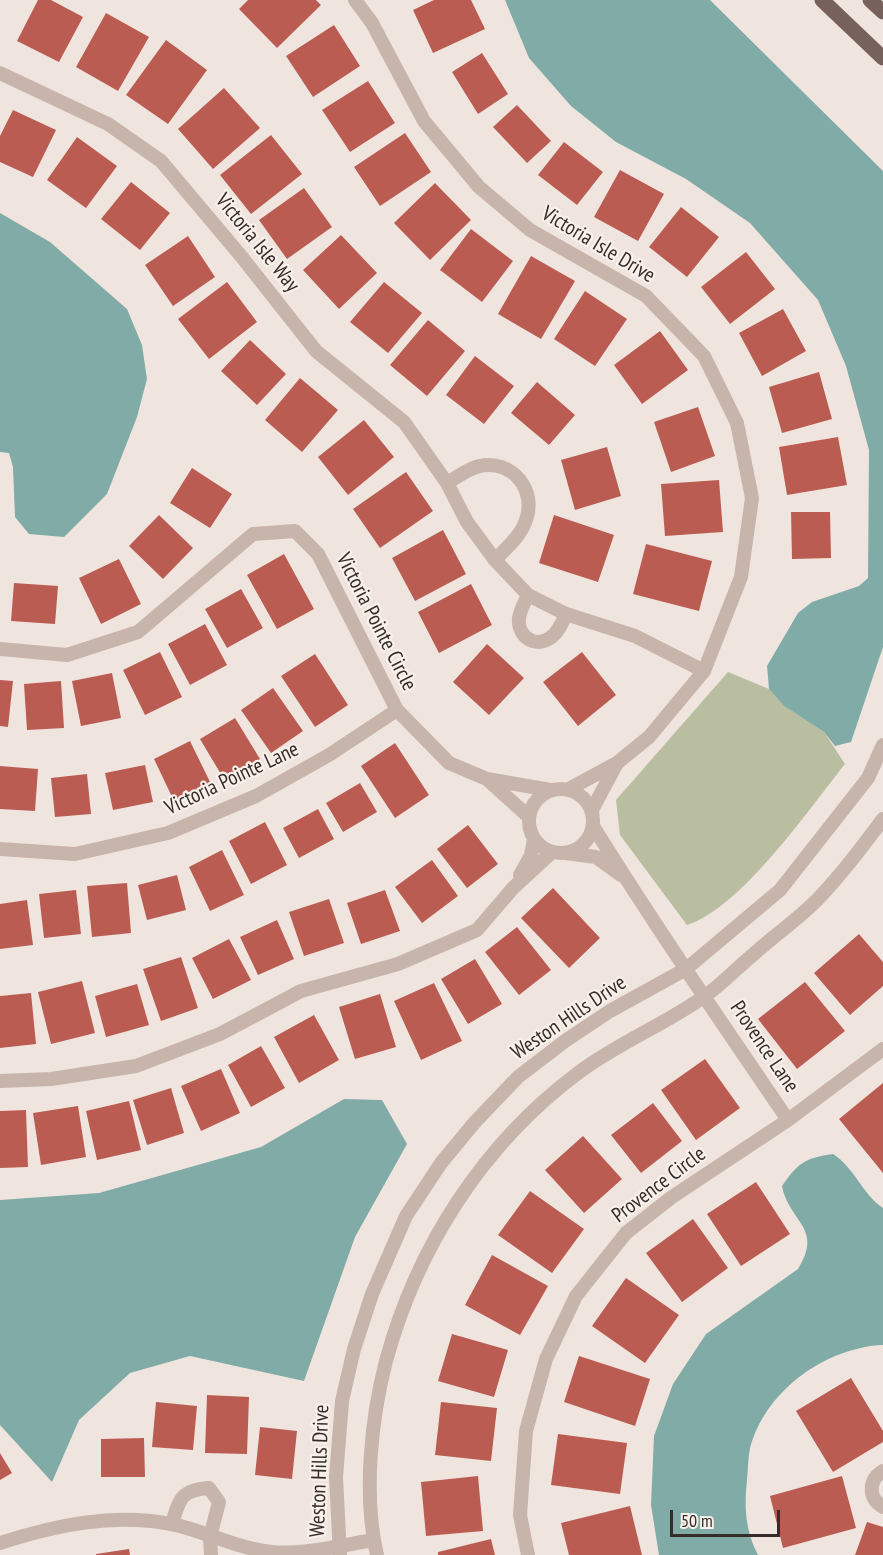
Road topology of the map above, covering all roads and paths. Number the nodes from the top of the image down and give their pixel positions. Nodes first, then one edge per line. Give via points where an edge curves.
1 (356, 0) edge
2 (822, 0) edge
3 (870, 0) edge
4 (883, 12) edge
5 (883, 58) edge
6 (0, 73) edge
7 (447, 483) junction
8 (495, 560) junction
9 (528, 595) junction
10 (566, 614) junction
11 (0, 650) edge
12 (704, 671) junction
13 (398, 710) junction
14 (883, 746) edge
15 (617, 763) junction
16 (487, 779) junction
17 (569, 789) junction
18 (550, 790) junction
19 (592, 810) junction
20 (529, 817) junction
21 (883, 819) edge
22 (593, 826) junction
23 (534, 839) junction
24 (0, 849) edge
25 (558, 852) junction
26 (632, 884) junction
27 (513, 888) junction
28 (686, 969) junction
29 (705, 997) junction
30 (883, 1050) edge
31 (0, 1081) edge
32 (788, 1120) junction
33 (883, 1471) edge
34 (883, 1507) edge
35 (172, 1524) junction
36 (210, 1537) junction
37 (373, 1540) junction
38 (0, 1543) edge
39 (339, 1551) edge
40 (211, 1555) edge
41 (377, 1555) edge
42 (528, 1555) edge

1 - 12 street, Victoria Isle Drive via 424,121 479,187 530,230 646,296 704,356 737,423 752,498 741,578
2 - 5 main road
3 - 4 main road
6 - 7 street, Victoria Isle Way via 108,124 161,161 316,351 404,422
7 - 8 street, Victoria Isle Way via 467,522
7 - 8 street via 478,466 494,464 507,469 528,490 526,521
8 - 9 street, Victoria Isle Way
9 - 10 street, Victoria Isle Way
9 - 10 street via 519,627 530,641 550,638
10 - 12 street, Victoria Isle Way via 635,636
11 - 13 street, Victoria Pointe Circle via 68,655 138,632 253,534 295,531 318,554
12 - 15 street, Victoria Isle Drive via 649,737
13 - 16 street, Victoria Pointe Circle via 449,763
13 - 24 street, Victoria Pointe Lane via 328,756 256,796 168,833 75,854
14 - 28 street, Weston Hills Drive via 868,777 780,890
15 - 17 street, Victoria Isle Drive
15 - 19 street, Victoria Isle Drive
16 - 18 street, Victoria Pointe Circle
16 - 20 street, Victoria Pointe Circle
17 - 18 street
17 - 19 street via 583,796
18 - 20 street via 533,804
19 - 22 street
20 - 23 street
21 - 29 street via 816,901
22 - 25 street via 587,840 576,850
22 - 26 street, Provence Lane
23 - 25 street
23 - 27 street via 531,855
25 - 26 street via 596,857
25 - 27 street
26 - 28 street, Provence Lane
27 - 31 street via 477,930 398,964 302,991 220,1034 136,1066 51,1079
28 - 29 street, Provence Lane
28 - 39 street, Weston Hills Drive via 610,1011 518,1077 455,1147 406,1216 372,1294 342,1401 336,1477
29 - 32 street, Provence Lane
29 - 37 street via 617,1047 536,1108 503,1140 448,1212 421,1265 393,1337 380,1386 370,1454
30 - 32 street, Provence Circle
32 - 42 street, Provence Circle via 672,1197 626,1233 576,1296 546,1359 526,1431 520,1515
33 - 34 street via 875,1477 871,1492
35 - 36 street
35 - 36 street via 180,1499 193,1489 209,1488 219,1502
35 - 38 street via 91,1520
36 - 39 street via 242,1548 275,1553
36 - 40 street
37 - 39 street
37 - 41 street

